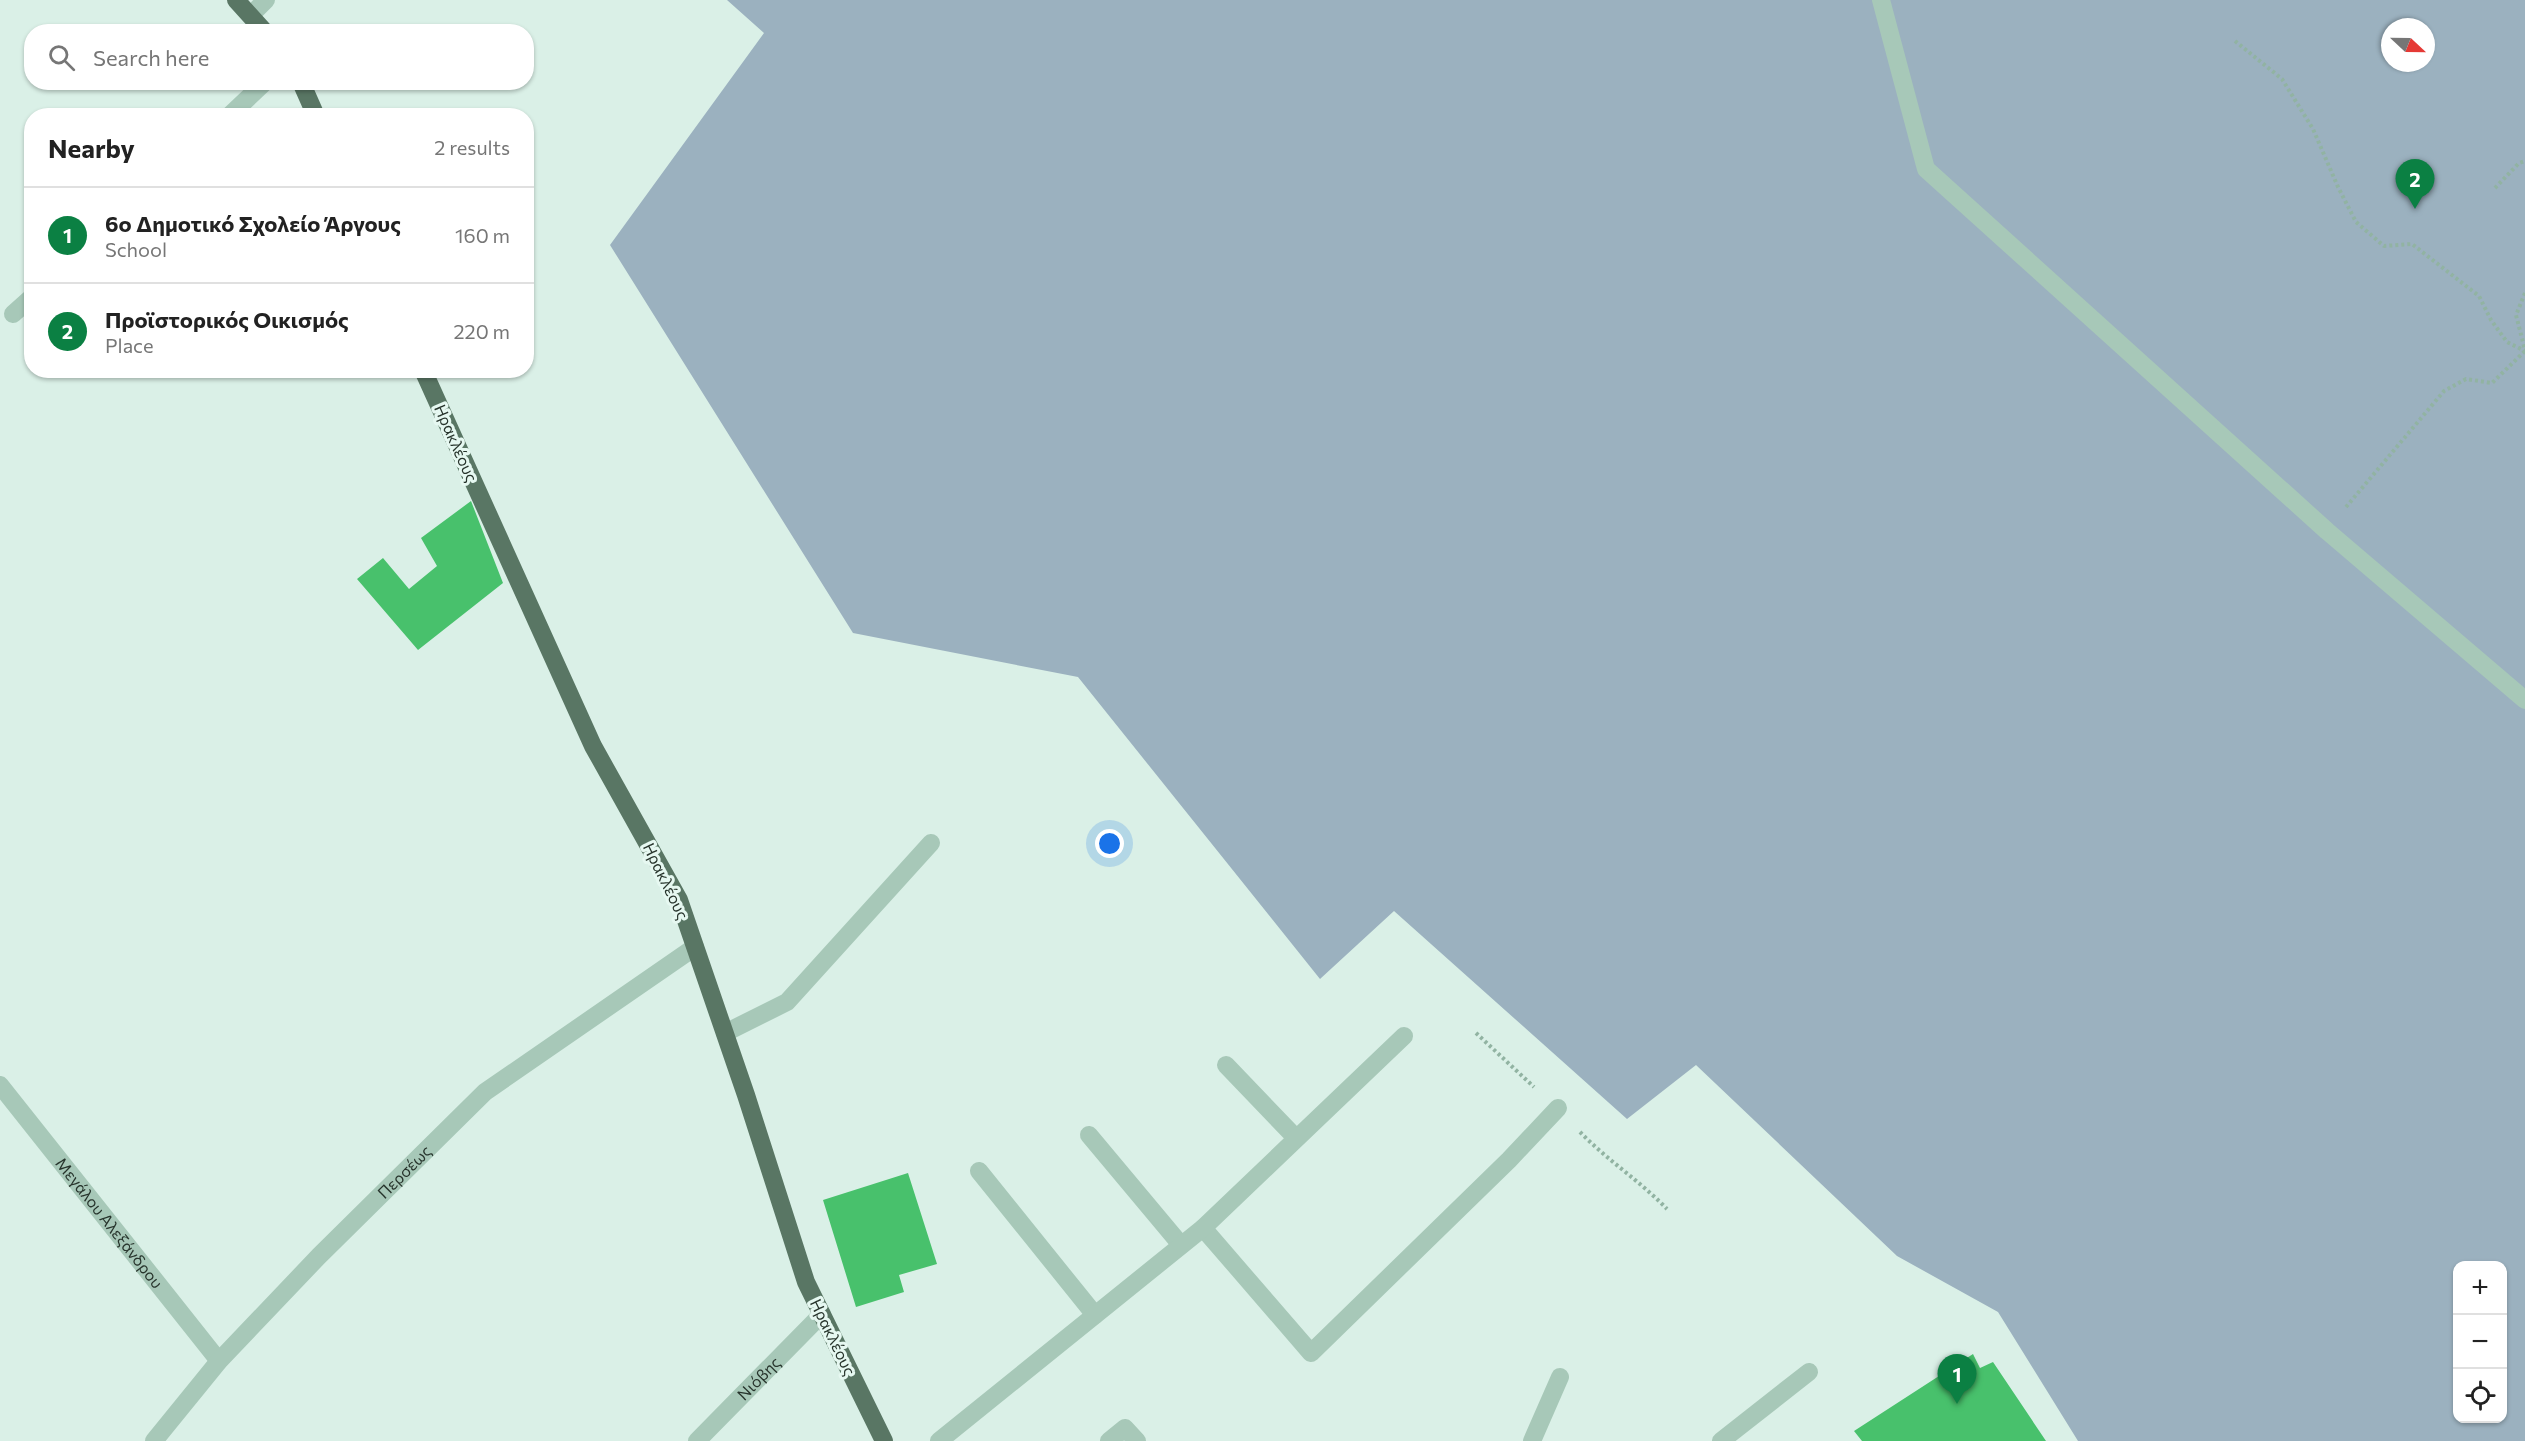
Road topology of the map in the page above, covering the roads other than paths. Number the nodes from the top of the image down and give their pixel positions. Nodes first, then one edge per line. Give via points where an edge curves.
1 (236, 0) edge
2 (266, 0) edge
3 (1881, 0) edge
4 (251, 15) junction
5 (258, 24) edge
6 (257, 90) edge
7 (305, 90) edge
8 (237, 108) edge
9 (312, 108) edge
10 (24, 304) edge
11 (13, 314) dead end
12 (427, 378) edge
13 (2525, 700) edge
14 (931, 843) dead end
15 (695, 947) junction
16 (724, 1033) junction
17 (1404, 1036) dead end
18 (1226, 1065) dead end
19 (0, 1085) edge
20 (1558, 1108) road end
21 (1089, 1135) dead end
22 (1296, 1138) junction
23 (979, 1171) dead end
24 (1203, 1228) junction
25 (1181, 1245) junction
26 (822, 1314) junction
27 (1095, 1315) junction
28 (219, 1361) junction
29 (1809, 1371) dead end
30 (1560, 1377) dead end
31 (154, 1441) edge
32 (697, 1441) edge
33 (884, 1441) edge
34 (939, 1441) edge
35 (1108, 1441) edge
36 (1137, 1441) edge
37 (1532, 1441) edge
38 (1720, 1441) edge

1 - 4 main road
2 - 4 street
3 - 13 street via 1926,169 2327,531
4 - 5 main road
6 - 8 street
7 - 9 main road
10 - 11 street
12 - 15 main road, Ηρακλέους via 593,746 679,900
14 - 16 street via 787,1002
15 - 16 main road, Ηρακλέους
15 - 28 street, Περσέως via 485,1092
16 - 26 main road, Ηρακλέους via 806,1282
17 - 22 street
18 - 22 street
19 - 28 street, Μεγάλου Αλεξάνδρου
20 - 24 street via 1311,1353
21 - 25 street
22 - 24 street
23 - 27 street
24 - 25 street
25 - 27 street
26 - 32 street, Νιόβης
26 - 33 main road, Ηρακλέους
27 - 34 street
28 - 31 street, Περσέως
29 - 38 street
30 - 37 street
35 - 36 street via 1125,1428

